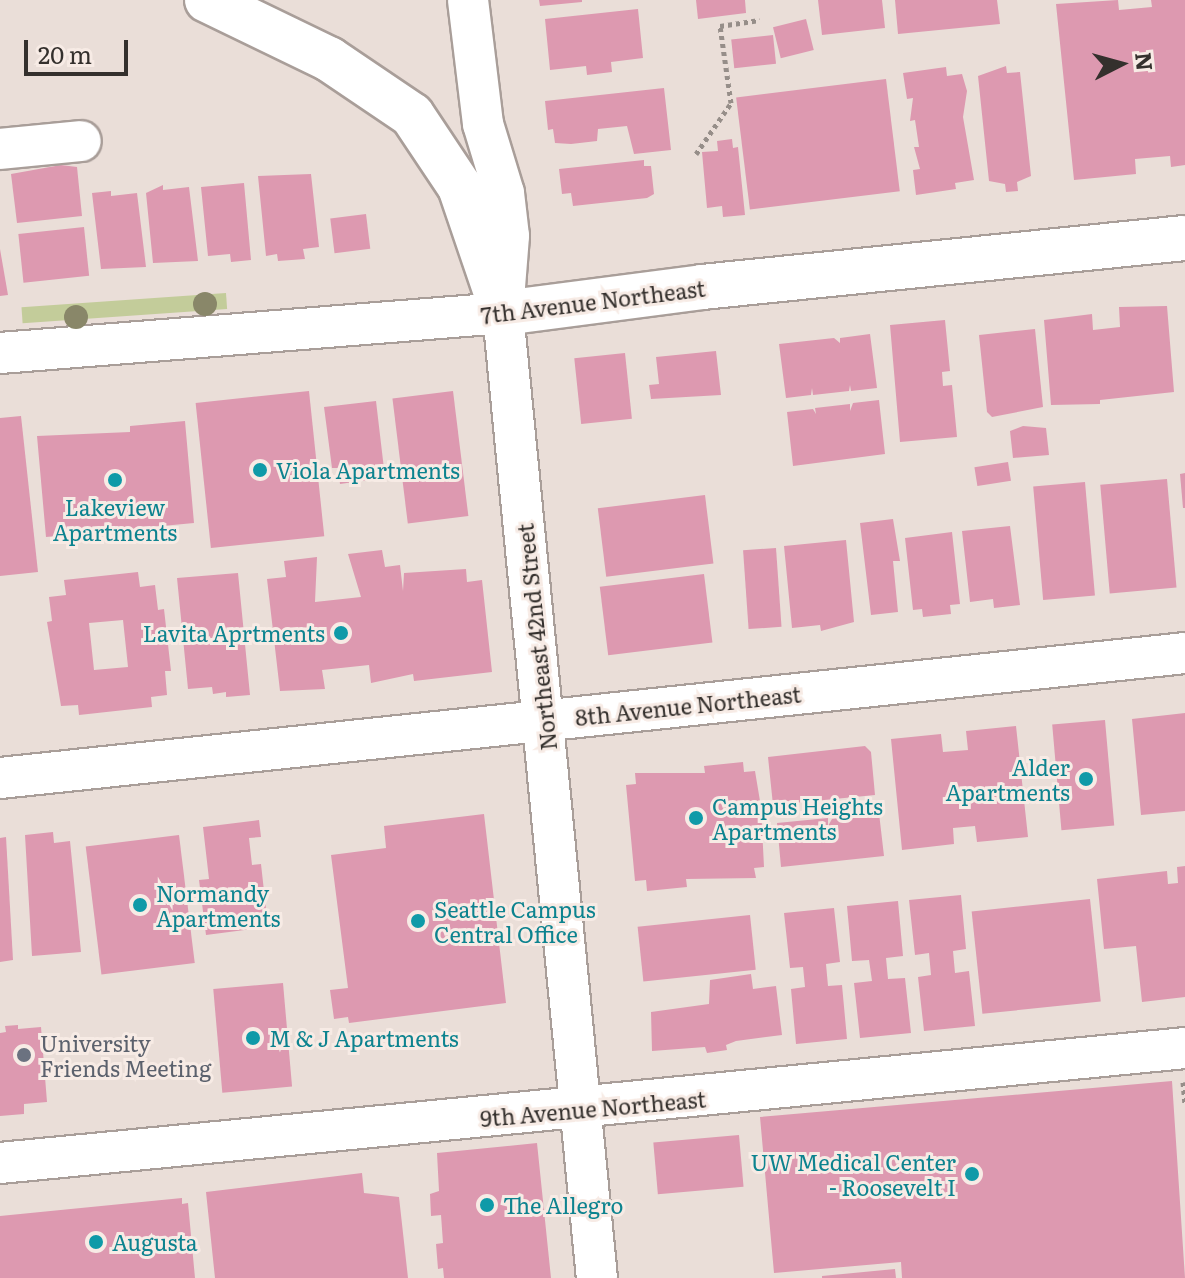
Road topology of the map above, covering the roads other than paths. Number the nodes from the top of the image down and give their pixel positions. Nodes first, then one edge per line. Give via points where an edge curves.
1 (207, 0) edge
2 (468, 0) edge
3 (81, 141) dead end
4 (0, 149) edge
5 (1185, 238) edge
6 (503, 313) junction
7 (0, 353) edge
8 (1185, 653) edge
9 (545, 719) junction
10 (0, 778) edge
11 (1185, 1048) edge
12 (580, 1110) junction
13 (0, 1163) edge
14 (597, 1278) edge

1 - 6 main road via 329,59 412,115 460,187
2 - 6 street, Northeast 42nd Street via 483,124 506,207
3 - 4 street
5 - 6 main road, 7th Avenue Northeast via 702,287
6 - 7 street, 7th Avenue Northeast
6 - 9 street, Northeast 42nd Street
8 - 9 street, 8th Avenue Northeast
9 - 10 street, 8th Avenue Northeast
9 - 12 street, Northeast 42nd Street
11 - 12 street, 9th Avenue Northeast
12 - 13 street, 9th Avenue Northeast
12 - 14 street, Northeast 42nd Street

